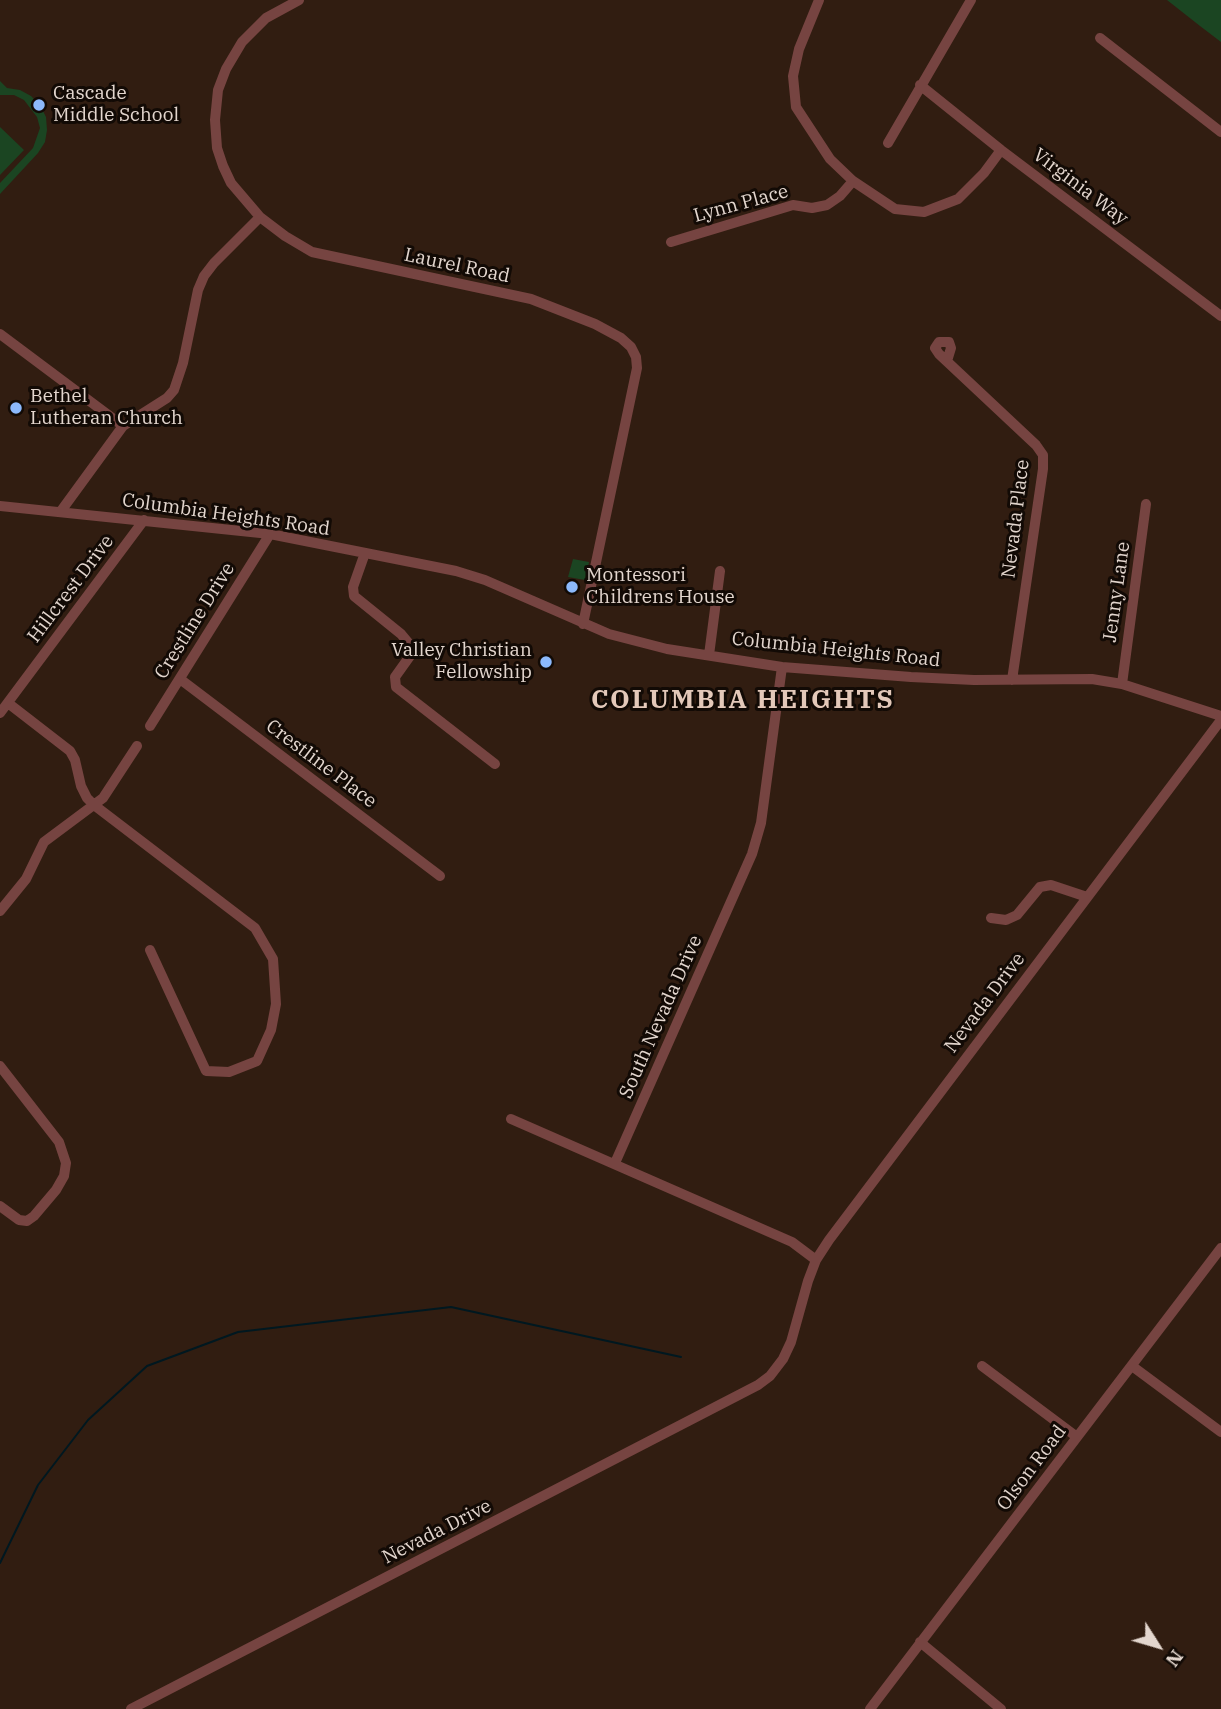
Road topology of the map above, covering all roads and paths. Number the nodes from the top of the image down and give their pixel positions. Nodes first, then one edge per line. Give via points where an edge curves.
1 (299, 0) edge
2 (819, 0) edge
3 (971, 0) edge
4 (1100, 38) dead end
5 (920, 85) junction
6 (1221, 132) edge
7 (888, 143) dead end
8 (1002, 150) junction
9 (853, 181) junction
10 (260, 217) junction
11 (671, 242) dead end
12 (1221, 316) edge
13 (0, 334) edge
14 (947, 361) dead end
15 (123, 426) junction
16 (1146, 504) dead end
17 (0, 506) edge
18 (61, 511) junction
19 (144, 520) junction
20 (270, 534) junction
21 (365, 553) junction
22 (720, 571) dead end
23 (583, 624) junction
24 (709, 655) junction
25 (782, 667) junction
26 (180, 679) junction
27 (1012, 680) junction
28 (1122, 684) junction
29 (8, 703) junction
30 (0, 713) edge
31 (1221, 718) edge
32 (150, 726) dead end
33 (137, 746) dead end
34 (495, 764) dead end
35 (94, 805) junction
36 (440, 876) dead end
37 (1087, 897) junction
38 (0, 911) edge
39 (991, 918) dead end
40 (150, 950) dead end
41 (0, 1066) edge
42 (511, 1119) dead end
43 (615, 1163) junction
44 (0, 1206) edge
45 (1221, 1248) edge
46 (816, 1259) junction
47 (982, 1366) dead end
48 (1132, 1366) junction
49 (1221, 1432) edge
50 (1077, 1437) junction
51 (920, 1642) junction
52 (131, 1709) edge
53 (870, 1709) edge
54 (1001, 1709) edge

1 - 10 street, Laurel Road via 266,18 242,42 218,90 217,148 231,183
2 - 9 street via 793,76 796,107 830,159
3 - 5 street
4 - 6 street
5 - 7 street
5 - 8 street, Virginia Way
8 - 9 street via 958,199 924,212 895,209
8 - 12 street, Virginia Way
9 - 11 street, Lynn Place via 827,205 793,205
10 - 15 street via 204,276 174,390
10 - 23 street, Laurel Road via 312,252 531,299 595,324 631,347 636,368
13 - 15 street
14 - 27 street, Nevada Place via 1043,455
15 - 18 street
16 - 28 street, Jenny Lane
17 - 18 street, Columbia Heights Road
18 - 19 street, Columbia Heights Road
19 - 20 street, Columbia Heights Road
19 - 29 street, Hillcrest Drive
20 - 21 street, Columbia Heights Road
20 - 26 street, Crestline Drive
21 - 23 street, Columbia Heights Road via 485,580
21 - 34 street via 354,597 411,646 410,656 395,677 396,687
22 - 24 street
23 - 24 street, Columbia Heights Road via 628,640
24 - 25 street, Columbia Heights Road
25 - 27 street, Columbia Heights Road
25 - 43 street, South Nevada Drive via 761,823 752,854
26 - 32 street, Crestline Drive
26 - 36 street, Crestline Place
27 - 28 street, Columbia Heights Road via 1092,679
28 - 31 street, Columbia Heights Road
29 - 30 street, Hillcrest Drive
29 - 35 street via 70,751 81,786
31 - 37 street, Nevada Drive
33 - 35 street
35 - 38 street via 44,842 26,878
35 - 40 street via 255,928 273,960 276,1004 257,1061 229,1072 206,1071
37 - 39 street via 1040,887 1017,915 1006,920
37 - 46 street, Nevada Drive
41 - 44 street via 59,1142 66,1163 56,1190 27,1221
42 - 43 street
43 - 46 street via 792,1242
45 - 48 street, Olson Road
46 - 52 street, Nevada Drive via 792,1342 770,1376 758,1385
47 - 50 street
48 - 49 street
48 - 50 street, Olson Road
50 - 51 street, Olson Road
51 - 53 street, Olson Road
51 - 54 street

